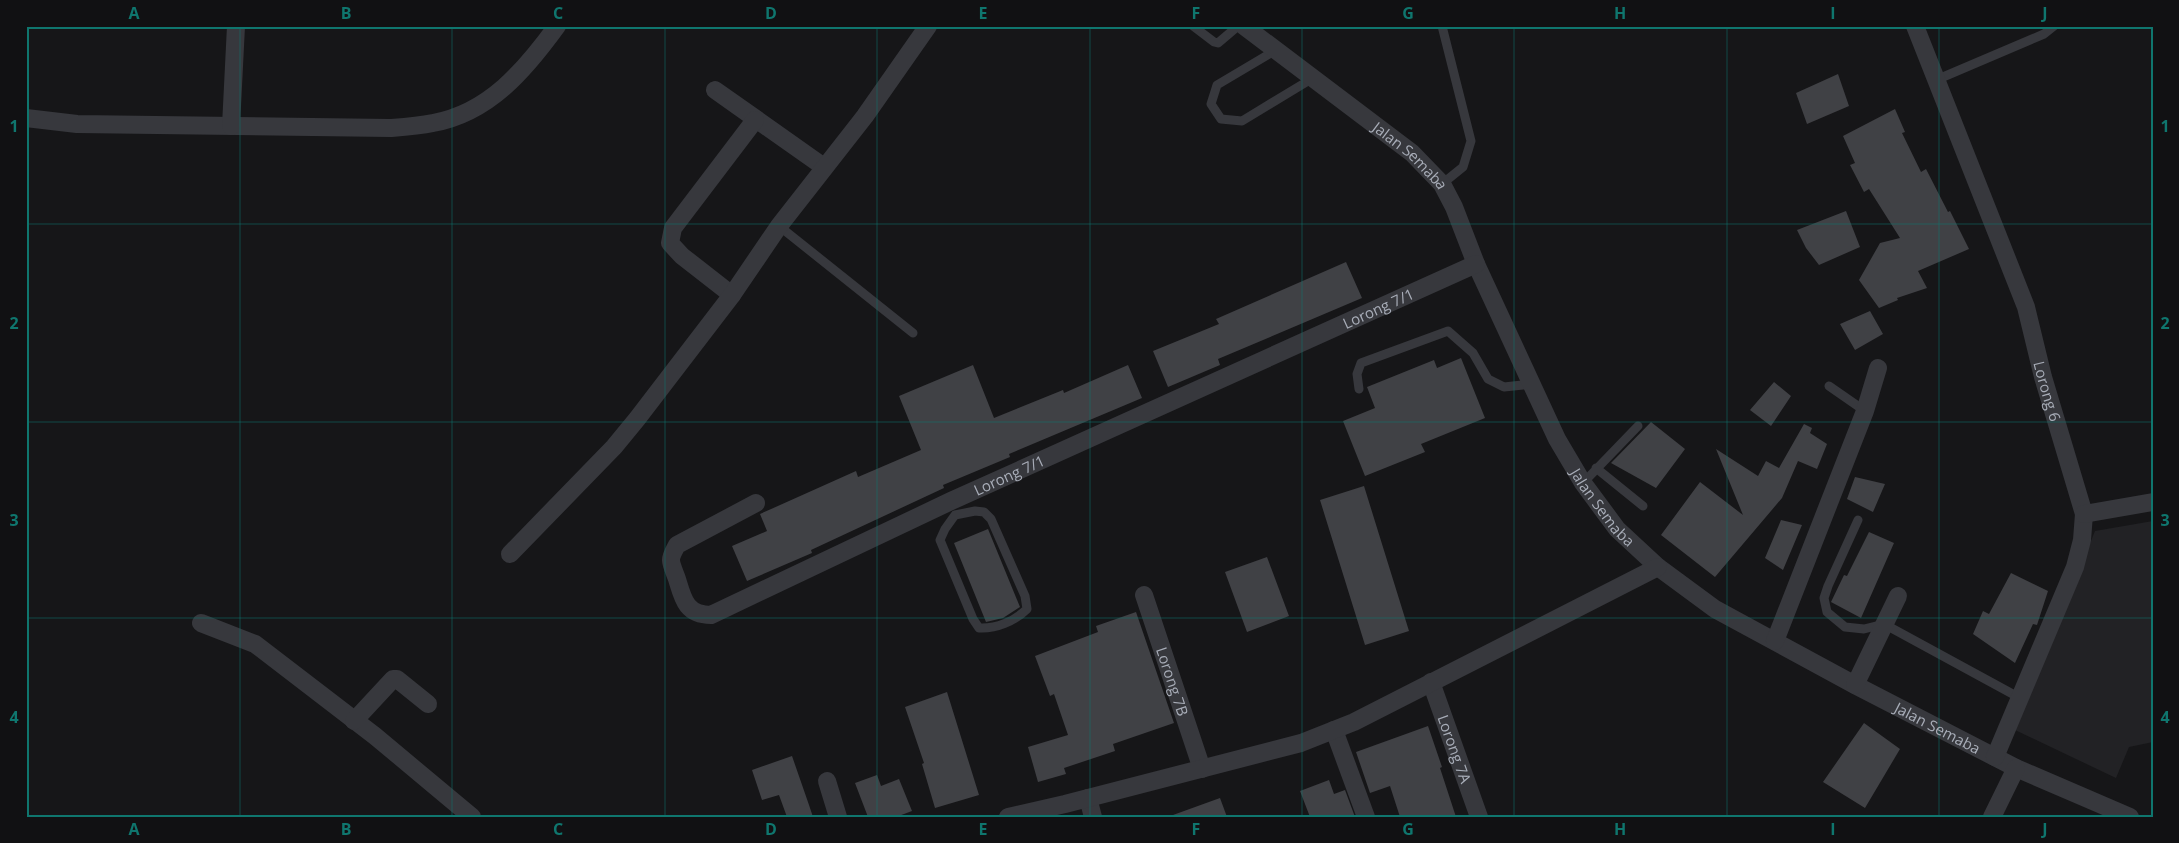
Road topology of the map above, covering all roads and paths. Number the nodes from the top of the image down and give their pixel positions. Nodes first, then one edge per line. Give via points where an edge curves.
1 (236, 26) edge
2 (557, 26) edge
3 (928, 26) edge
4 (1193, 26) edge
5 (1238, 26) edge
6 (1244, 26) edge
7 (1442, 26) edge
8 (1915, 26) edge
9 (2054, 26) edge
10 (1276, 50) junction
11 (1313, 78) junction
12 (1936, 80) junction
13 (715, 90) dead end
14 (26, 118) edge
15 (755, 120) junction
16 (231, 126) junction
17 (824, 167) junction
18 (1442, 184) junction
19 (779, 226) junction
20 (1476, 264) junction
21 (732, 295) junction
22 (914, 332) dead end
23 (1878, 368) dead end
24 (1532, 384) junction
25 (1829, 386) dead end
26 (1358, 389) dead end
27 (1865, 411) junction
28 (1638, 426) dead end
29 (1596, 468) junction
30 (1582, 482) junction
31 (2153, 502) edge
32 (756, 503) dead end
33 (1643, 506) dead end
34 (953, 508) junction
35 (2084, 514) junction
36 (1858, 520) dead end
37 (510, 554) dead end
38 (1658, 567) junction
39 (1144, 595) dead end
40 (1898, 596) dead end
41 (200, 623) dead end
42 (1884, 624) junction
43 (1775, 641) junction
44 (1431, 682) junction
45 (1855, 685) junction
46 (2020, 698) junction
47 (428, 704) dead end
48 (354, 721) junction
49 (1334, 730) junction
50 (1995, 757) junction
51 (2016, 768) junction
52 (1202, 769) junction
53 (827, 781) dead end
54 (1088, 798) junction
55 (472, 817) edge
56 (838, 817) edge
57 (1008, 817) edge
58 (1093, 817) edge
59 (1366, 817) edge
60 (1479, 817) edge
61 (1992, 817) edge
62 (2130, 817) edge

1 - 16 street
2 - 16 street via 520,73 492,99 449,119 390,128
3 - 17 street via 866,116
4 - 5 lane via 1218,43
6 - 10 street, Jalan Semaba
7 - 18 lane via 1471,141 1463,167
8 - 12 street, Lorong 6
9 - 12 lane via 2044,34
10 - 11 street, Jalan Semaba
10 - 11 lane via 1217,85 1210,104 1221,119 1242,121
11 - 18 street, Jalan Semaba via 1412,153
12 - 35 street, Lorong 6 via 2026,307 2043,377
13 - 15 street
14 - 16 street via 77,124
15 - 17 street
15 - 21 street via 673,228 670,243
17 - 19 street
18 - 20 street, Jalan Semaba
19 - 21 street
19 - 22 lane
20 - 24 street, Jalan Semaba
20 - 34 street, Lorong 7/1
21 - 37 street via 614,447
23 - 27 street
24 - 26 lane via 1504,387 1488,379 1474,353 1448,331 1361,362 1357,374
24 - 30 street, Jalan Semaba
25 - 27 lane
27 - 43 street
28 - 29 lane
29 - 30 lane
29 - 33 lane
30 - 38 street, Jalan Semaba via 1617,529
31 - 35 street
32 - 34 street, Lorong 7/1 via 677,545 673,552 671,560 684,600 691,610 700,615 710,615
34 - 34 lane via 940,540 978,628 991,629 1020,616 1027,609 1024,596 991,519 984,512
35 - 46 street, Lorong 6 via 2075,567
36 - 42 lane via 1828,586 1824,598 1826,612 1845,627 1864,629
38 - 43 street, Jalan Semaba via 1715,609
38 - 44 street
39 - 52 street, Lorong 7B
40 - 42 street
41 - 48 street via 255,644
42 - 45 street
42 - 46 lane
43 - 45 street, Jalan Semaba
44 - 49 street
44 - 60 street, Lorong 7A
45 - 50 street, Jalan Semaba
46 - 50 street, Lorong 6
47 - 48 street via 398,679 392,679
48 - 55 street
49 - 52 street via 1301,743
49 - 59 street
50 - 51 street, Jalan Semaba
51 - 61 street
51 - 62 street, Jalan Semaba
52 - 54 street
53 - 56 street
54 - 57 street
54 - 58 street

